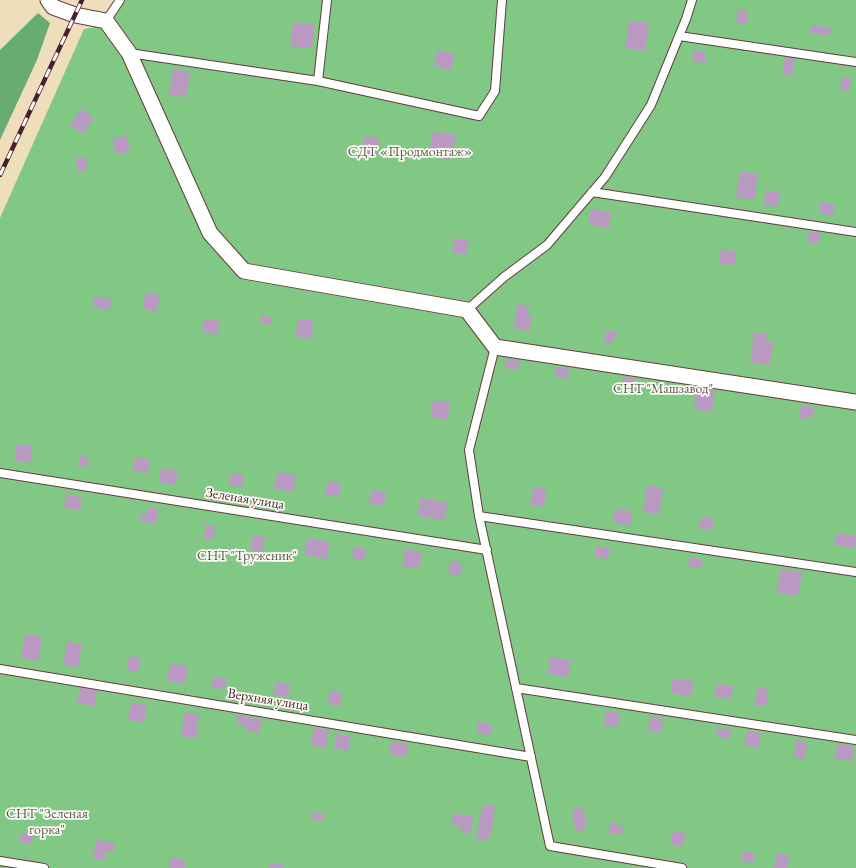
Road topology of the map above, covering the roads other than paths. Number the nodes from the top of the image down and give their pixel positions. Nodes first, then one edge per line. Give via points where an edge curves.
1 (48, 0) edge
2 (120, 0) edge
3 (327, 0) edge
4 (502, 0) edge
5 (692, 0) edge
6 (106, 22) junction
7 (679, 36) junction
8 (129, 53) junction
9 (856, 62) edge
10 (318, 81) junction
11 (592, 192) junction
12 (856, 232) edge
13 (467, 310) junction
14 (495, 347) junction
15 (856, 402) edge
16 (0, 473) edge
17 (480, 516) junction
18 (487, 550) junction
19 (856, 572) edge
20 (0, 669) edge
21 (516, 688) junction
22 (856, 740) edge
23 (531, 757) junction
24 (0, 861) edge
25 (44, 868) edge
26 (682, 868) edge

1 - 6 street via 53,7
2 - 6 lane
3 - 10 lane
4 - 10 lane via 495,91 479,116
5 - 7 lane
6 - 8 street
7 - 9 lane
7 - 11 lane via 652,105 605,177
8 - 10 lane
8 - 13 street via 210,233 244,271
11 - 12 lane
11 - 13 lane via 548,245 504,277
13 - 14 street
14 - 15 street
14 - 17 lane via 469,450
16 - 18 lane, Зеленая улица
17 - 18 lane
17 - 19 lane
18 - 21 lane
20 - 23 lane, Верхняя улица
21 - 22 lane
21 - 23 lane
23 - 26 lane via 550,846
24 - 25 lane

